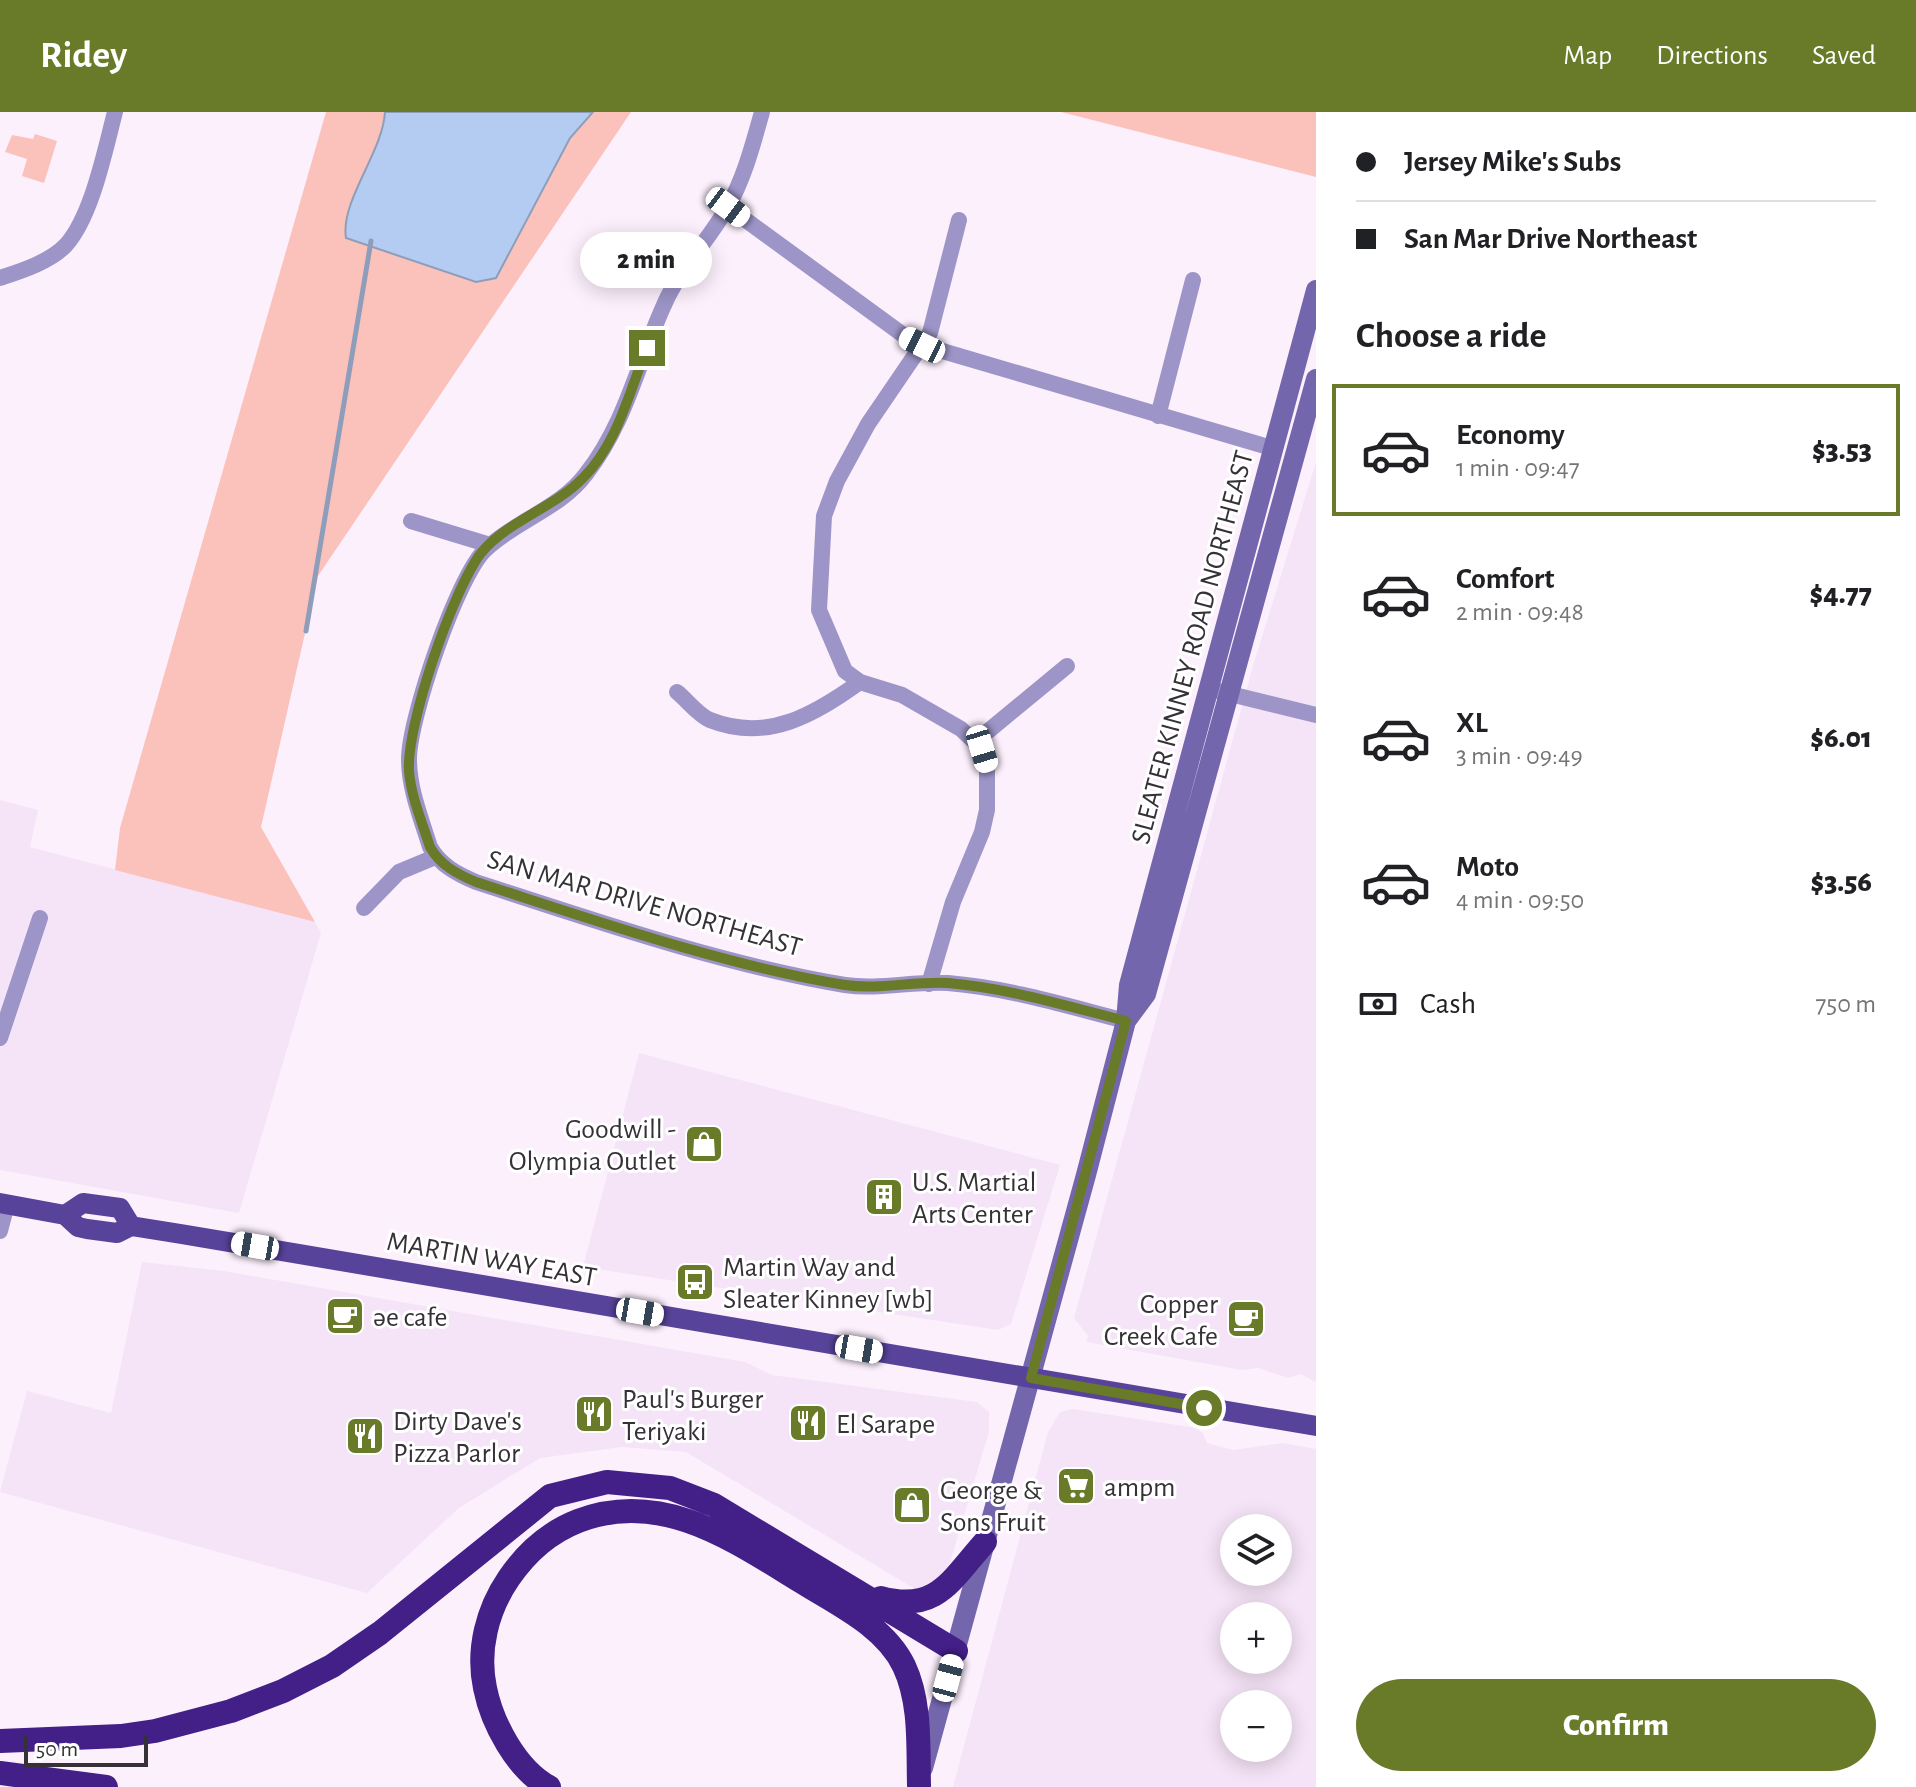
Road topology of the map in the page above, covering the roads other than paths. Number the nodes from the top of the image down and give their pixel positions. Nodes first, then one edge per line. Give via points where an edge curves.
1 (115, 112) edge
2 (762, 112) edge
3 (728, 207) junction
4 (959, 220) dead end
5 (0, 278) edge
6 (1193, 280) dead end
7 (1316, 290) edge
8 (922, 345) junction
9 (1316, 379) edge
10 (1158, 416) junction
11 (1275, 449) junction
12 (411, 521) dead end
13 (490, 545) junction
14 (1067, 666) dead end
15 (860, 682) junction
16 (1209, 689) junction
17 (677, 692) dead end
18 (1230, 693) junction
19 (1316, 715) edge
20 (975, 742) junction
21 (435, 857) junction
22 (364, 908) dead end
23 (40, 918) dead end
24 (929, 984) junction
25 (1126, 1021) junction
26 (0, 1038) edge
27 (4, 1204) edge
28 (0, 1231) edge
29 (1031, 1378) junction
30 (1316, 1426) edge
31 (985, 1542) junction
32 (868, 1595) junction
33 (956, 1651) junction
34 (0, 1741) edge
35 (0, 1773) edge
36 (918, 1786) edge
37 (106, 1787) edge
38 (549, 1787) edge

1 - 5 street via 89,199 65,246 30,268
2 - 3 street
3 - 8 street
3 - 13 street via 665,301 625,411 585,477
4 - 8 street via 938,307
6 - 10 street
7 - 11 street, SLEATER KINNEY ROAD NORTHEAST
8 - 10 street
8 - 15 street via 868,424 824,516 819,610 845,671
9 - 18 street, SLEATER KINNEY ROAD NORTHEAST
10 - 11 street
11 - 16 street, SLEATER KINNEY ROAD NORTHEAST
12 - 13 street
13 - 21 street via 465,581 441,641 409,754 415,801
14 - 20 street
15 - 17 street via 803,719 779,726 736,726 708,719
15 - 20 street via 902,695
16 - 18 street
16 - 25 street, SLEATER KINNEY ROAD NORTHEAST via 1129,985
18 - 19 street
18 - 25 street, SLEATER KINNEY ROAD NORTHEAST via 1146,994
20 - 24 street via 987,768 987,810
21 - 22 street via 399,872
21 - 24 street, SAN MAR DRIVE NORTHEAST via 476,882 687,947 846,985
23 - 26 street
24 - 25 street, SAN MAR DRIVE NORTHEAST via 1000,989
25 - 29 street, SLEATER KINNEY ROAD NORTHEAST
27 - 28 street
27 - 29 main road, MARTIN WAY EAST via 65,1215 78,1227 117,1233 131,1226
29 - 30 main road, MARTIN WAY EAST
29 - 31 street, SLEATER KINNEY ROAD NORTHEAST
31 - 32 highway via 924,1602 902,1604
31 - 33 street, SLEATER KINNEY ROAD NORTHEAST
32 - 33 highway
32 - 34 highway via 714,1505 647,1484 587,1484 532,1508 380,1633 283,1691 155,1731
33 - 36 street, SLEATER KINNEY ROAD NORTHEAST
35 - 37 highway
36 - 38 highway via 911,1682 884,1641 857,1616 730,1538 687,1519 644,1509 594,1515 551,1535 519,1564 490,1616 481,1657 492,1713 513,1751

